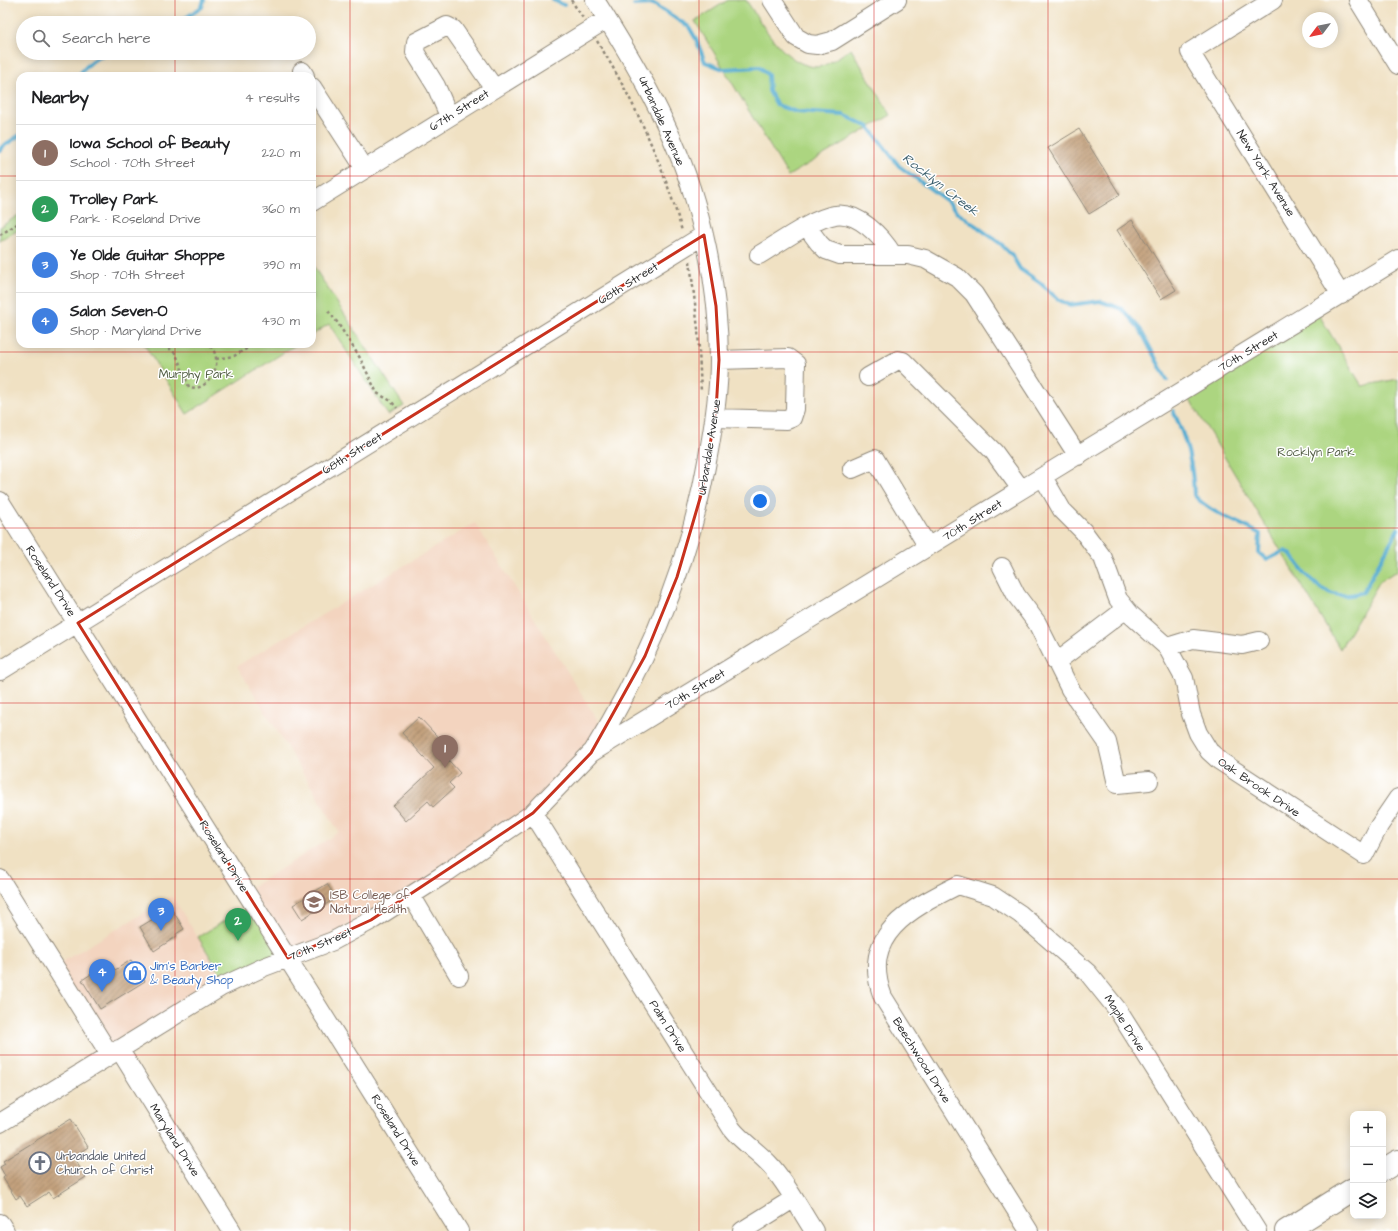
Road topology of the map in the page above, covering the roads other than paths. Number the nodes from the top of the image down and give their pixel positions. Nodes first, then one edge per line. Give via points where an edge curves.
1 (595, 0) edge
2 (772, 0) edge
3 (897, 0) edge
4 (1273, 0) edge
5 (1358, 0) edge
6 (607, 19) junction
7 (1398, 65) edge
8 (494, 88) junction
9 (316, 93) edge
10 (449, 116) junction
11 (365, 169) junction
12 (316, 200) edge
13 (807, 227) junction
14 (704, 234) junction
15 (759, 255) dead end
16 (893, 255) junction
17 (1398, 259) edge
18 (1341, 295) junction
19 (719, 360) junction
20 (868, 377) dead end
21 (715, 418) junction
22 (1078, 456) junction
23 (852, 469) dead end
24 (1043, 477) junction
25 (1022, 489) junction
26 (0, 501) edge
27 (928, 547) junction
28 (1002, 567) dead end
29 (1126, 609) junction
30 (78, 623) junction
31 (1259, 641) dead end
32 (1167, 647) junction
33 (1056, 662) junction
34 (0, 671) edge
35 (591, 753) junction
36 (1149, 781) dead end
37 (1398, 798) edge
38 (533, 812) junction
39 (0, 879) edge
40 (411, 895) junction
41 (936, 896) joint
42 (288, 958) junction
43 (459, 976) dead end
44 (114, 1052) junction
45 (0, 1123) edge
46 (1398, 1161) edge
47 (1386, 1168) edge
48 (1350, 1191) edge
49 (793, 1199) junction
50 (0, 1223) edge
51 (5, 1231) edge
52 (232, 1231) edge
53 (459, 1231) edge
54 (742, 1231) edge
55 (814, 1231) edge
56 (1029, 1231) edge
57 (1257, 1231) edge
58 (1286, 1231) edge

1 - 6 street, Urbandale Avenue
2 - 3 street via 796,37 808,44 817,45 832,41
4 - 18 street, New York Avenue via 1190,52
5 - 7 street
6 - 8 street, 67th Street
6 - 14 street, Urbandale Avenue via 631,56 656,104 695,199
8 - 10 street, 67th Street
8 - 10 street via 453,29 447,26 416,42 415,52 436,86
9 - 11 street
10 - 11 street, 67th Street
11 - 12 street, 67th Street
13 - 15 street
13 - 16 street via 826,250 840,255
13 - 16 street via 824,217 837,214 847,216 880,236
14 - 19 street, Urbandale Avenue via 716,306
14 - 30 street, 68th Street
16 - 22 street via 926,259 957,277 974,294
17 - 18 street, 70th Street
18 - 22 street, 70th Street
19 - 21 street, Urbandale Avenue
19 - 21 street via 788,358 796,364 795,409 792,418 787,420
20 - 25 street via 898,360 903,361 994,452
21 - 35 street, Urbandale Avenue via 701,495 677,577 645,656 605,732
22 - 24 street, 70th Street
23 - 27 street via 875,459
24 - 25 street, 70th Street
24 - 29 street, Oak Brook Drive via 1062,510 1083,531 1103,558 1118,599
25 - 27 street, 70th Street
26 - 30 street, Roseland Drive
27 - 35 street, 70th Street
28 - 33 street via 1016,595 1038,623
29 - 32 street, Oak Brook Drive
29 - 33 street
30 - 34 street, 68th Street
30 - 42 street, Roseland Drive
31 - 32 street via 1242,645 1193,639
32 - 37 street, Oak Brook Drive via 1184,678 1191,714 1198,733 1209,751 1238,774 1364,855
33 - 36 street via 1070,689 1107,742 1117,784
35 - 38 street, 70th Street
38 - 40 street, 70th Street via 508,832
38 - 49 street, Palm Drive via 732,1129 770,1165
39 - 44 street, Maryland Drive
40 - 42 street, 70th Street via 342,936
40 - 43 street
41 - 56 street, Beechwood Drive via 900,919 884,939 877,955 878,985 883,997
41 - 57 street, Maple Drive via 958,885 994,896 1020,914 1088,973 1117,1009
42 - 44 street, 70th Street via 221,987
42 - 53 street, Roseland Drive
44 - 45 street, 70th Street
44 - 52 street, Maryland Drive
46 - 47 main road
48 - 58 main road
49 - 54 street
49 - 55 street, Palm Drive
50 - 51 street

